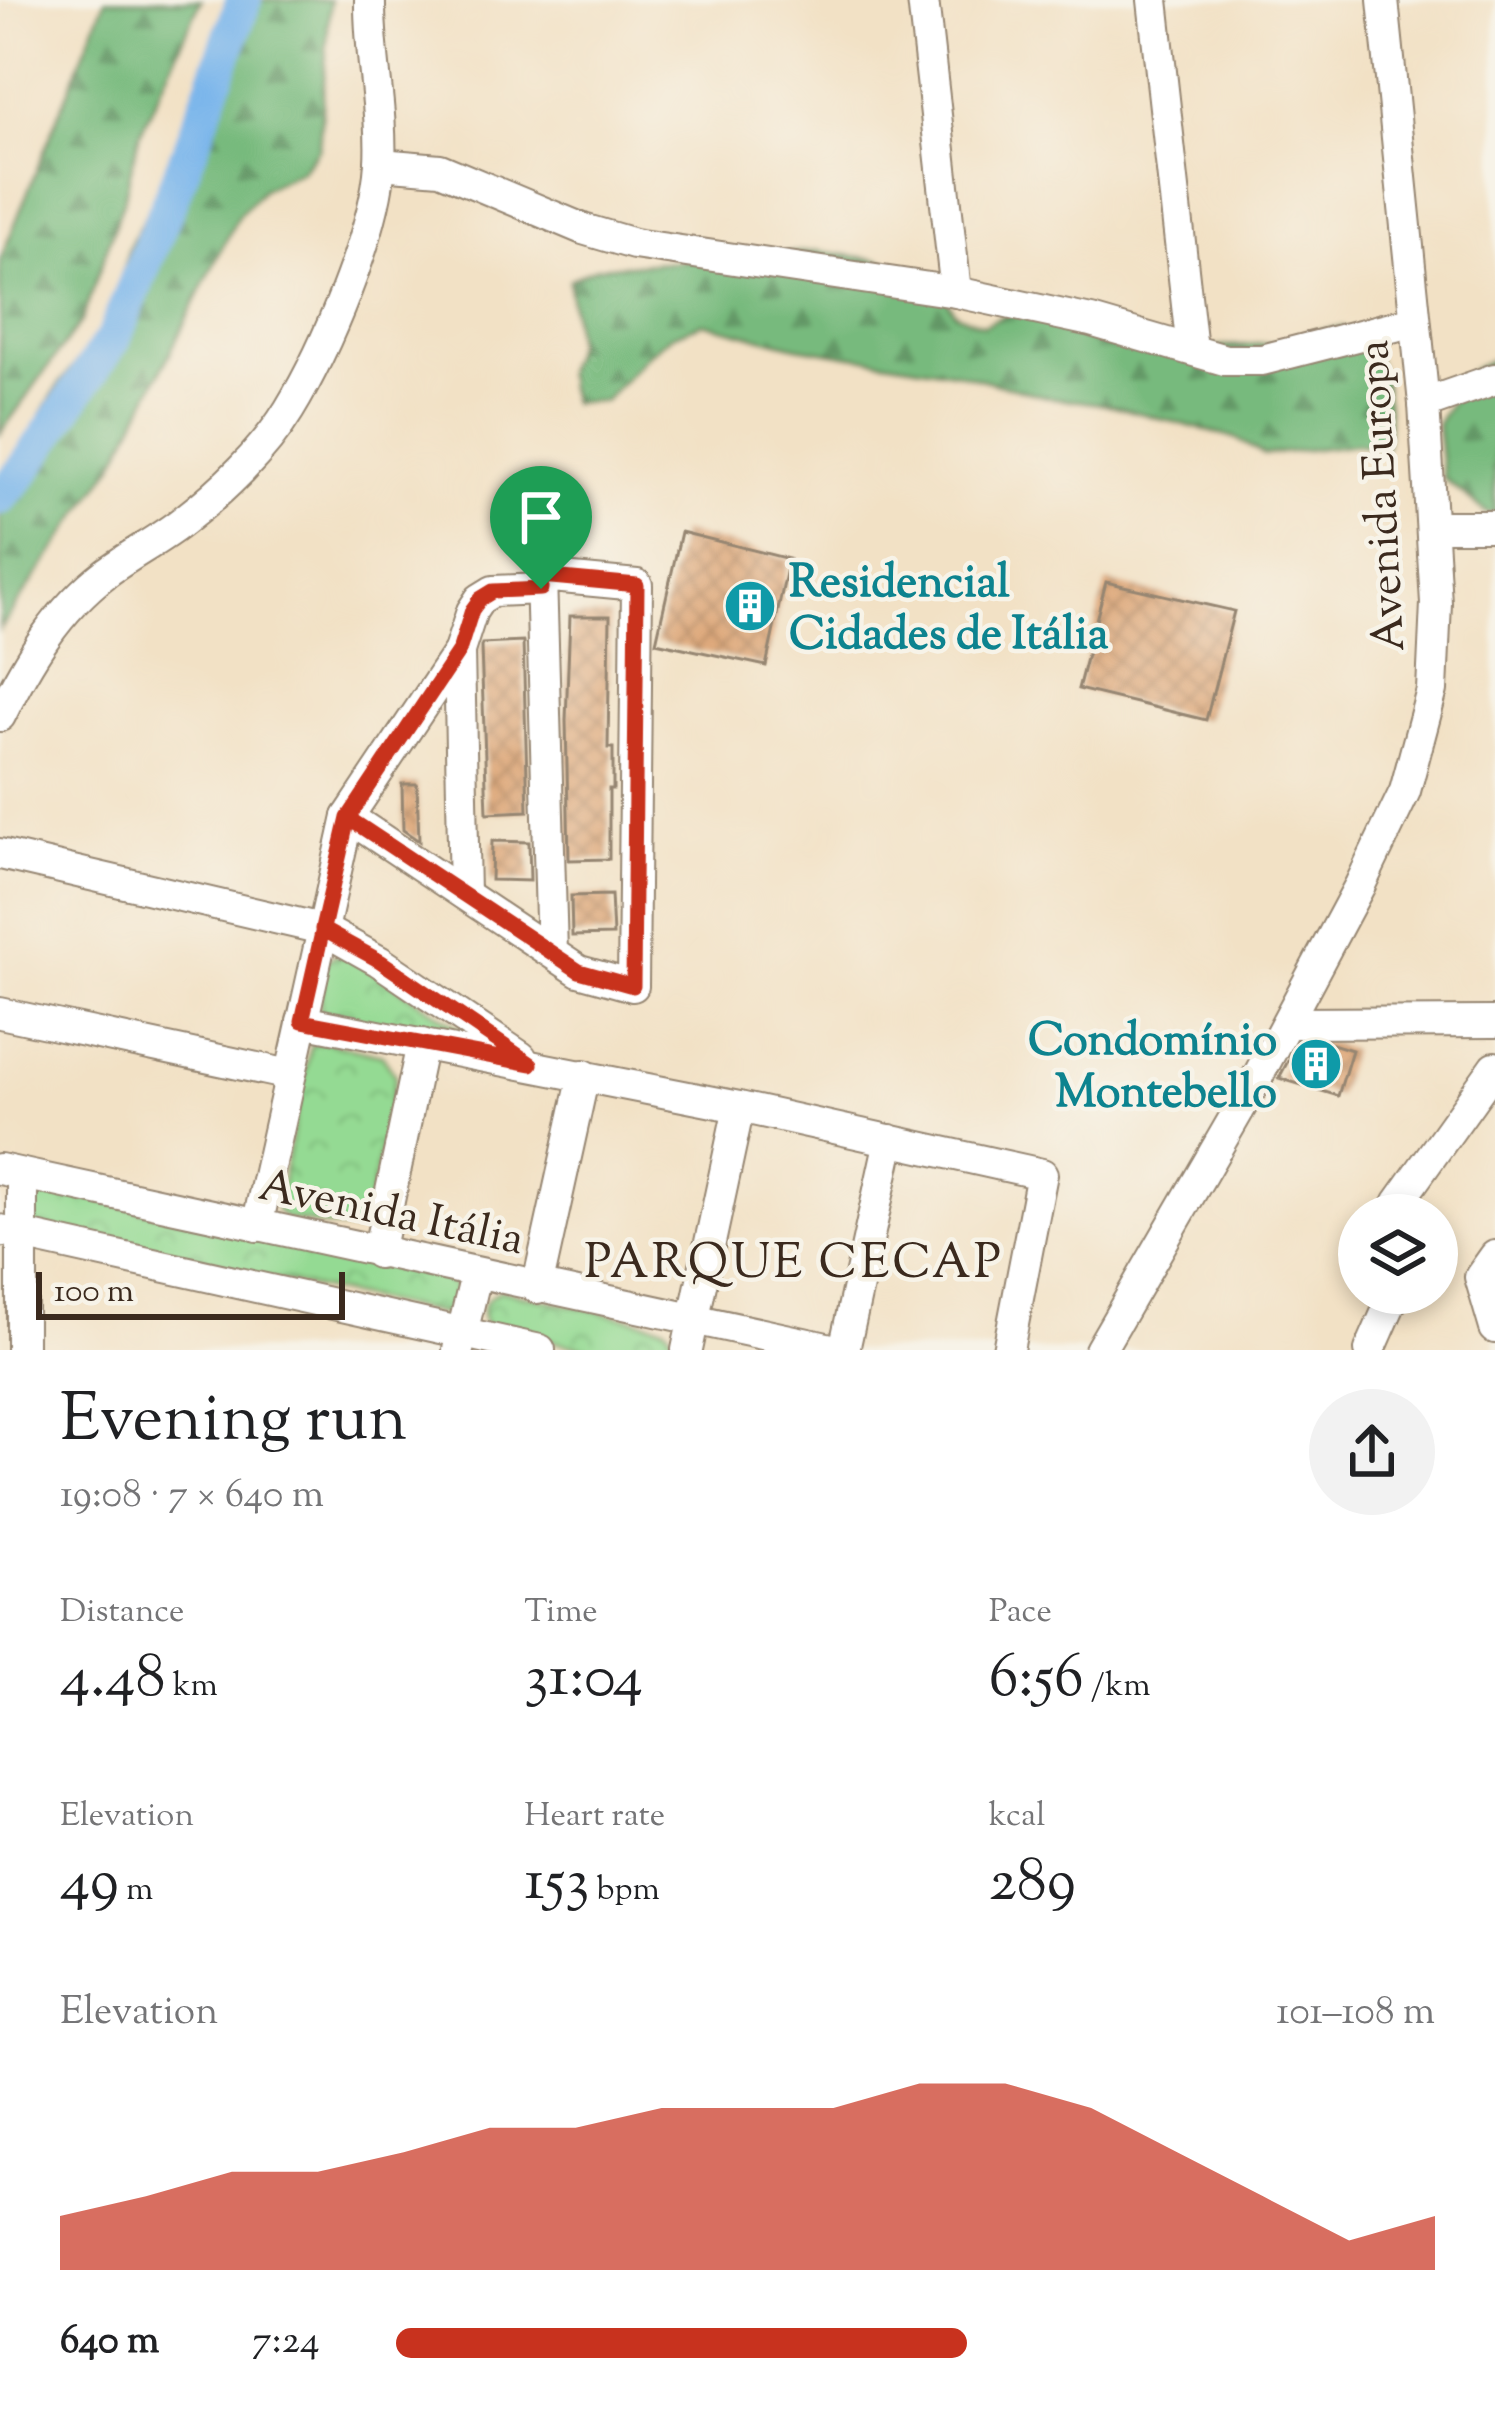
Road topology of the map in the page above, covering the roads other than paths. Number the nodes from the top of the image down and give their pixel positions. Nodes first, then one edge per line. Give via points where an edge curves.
1 (370, 0) edge
2 (923, 0) edge
3 (1154, 0) edge
4 (1383, 0) edge
5 (380, 164) junction
6 (956, 292) junction
7 (1415, 321) junction
8 (1192, 350) junction
9 (1495, 379) edge
10 (1424, 404) junction
11 (1432, 526) junction
12 (1495, 526) edge
13 (541, 589) junction
14 (459, 651) junction
15 (0, 716) edge
16 (348, 818) junction
17 (0, 854) edge
18 (464, 894) junction
19 (322, 929) junction
20 (552, 953) junction
21 (0, 1012) edge
22 (302, 1021) junction
23 (1495, 1022) edge
24 (1287, 1023) junction
25 (422, 1044) junction
26 (531, 1064) junction
27 (1495, 1066) edge
28 (290, 1075) junction
29 (584, 1075) junction
30 (739, 1107) junction
31 (890, 1140) junction
32 (11, 1171) edge
33 (1404, 1194) edge
34 (256, 1226) junction
35 (11, 1233) edge
36 (378, 1253) junction
37 (1495, 1256) edge
38 (476, 1275) junction
39 (1140, 1278) junction
40 (537, 1288) junction
41 (1386, 1314) edge
42 (1495, 1328) edge
43 (690, 1335) edge
44 (460, 1341) edge
45 (1495, 1341) edge
46 (22, 1350) edge
47 (540, 1350) edge
48 (840, 1350) edge
49 (1008, 1350) edge
50 (1100, 1350) edge
51 (1115, 1350) edge
52 (1370, 1350) edge
53 (1491, 1350) edge

1 - 5 street
2 - 6 street
3 - 8 street
4 - 7 street, Avenida Europa
5 - 6 street via 440,169 634,244
5 - 15 street via 361,247 289,411 184,520 105,574 57,620
6 - 8 street
7 - 8 street via 1262,360
7 - 10 street, Avenida Europa
9 - 10 street
10 - 11 street, Avenida Europa
11 - 12 street
11 - 24 street, Avenida Europa via 1432,690 1405,791
13 - 14 street via 480,599
13 - 20 street
13 - 20 street via 541,576 637,585 633,986 579,971
14 - 16 street
14 - 18 street
16 - 18 street
16 - 19 street
17 - 19 street
18 - 20 street
19 - 22 street
19 - 26 street
21 - 28 street
22 - 25 street
22 - 28 street
23 - 24 street
24 - 39 street, Avenida Europa
25 - 26 street
25 - 36 street
26 - 29 street
27 - 33 street
28 - 34 street
29 - 30 street
29 - 40 street
30 - 31 street
30 - 43 street
31 - 48 street
31 - 49 street via 1042,1174
32 - 34 street, Avenida Itália
32 - 35 street
34 - 36 street, Avenida Itália
35 - 44 street
35 - 46 street
36 - 38 street, Avenida Itália
37 - 42 street via 1480,1277
38 - 40 street, Avenida Itália
38 - 44 street
39 - 50 street, Avenida Europa
39 - 51 street, Avenida Europa
40 - 43 street, Avenida Itália
41 - 52 street
43 - 48 street, Avenida Itália
44 - 47 street
45 - 53 street

